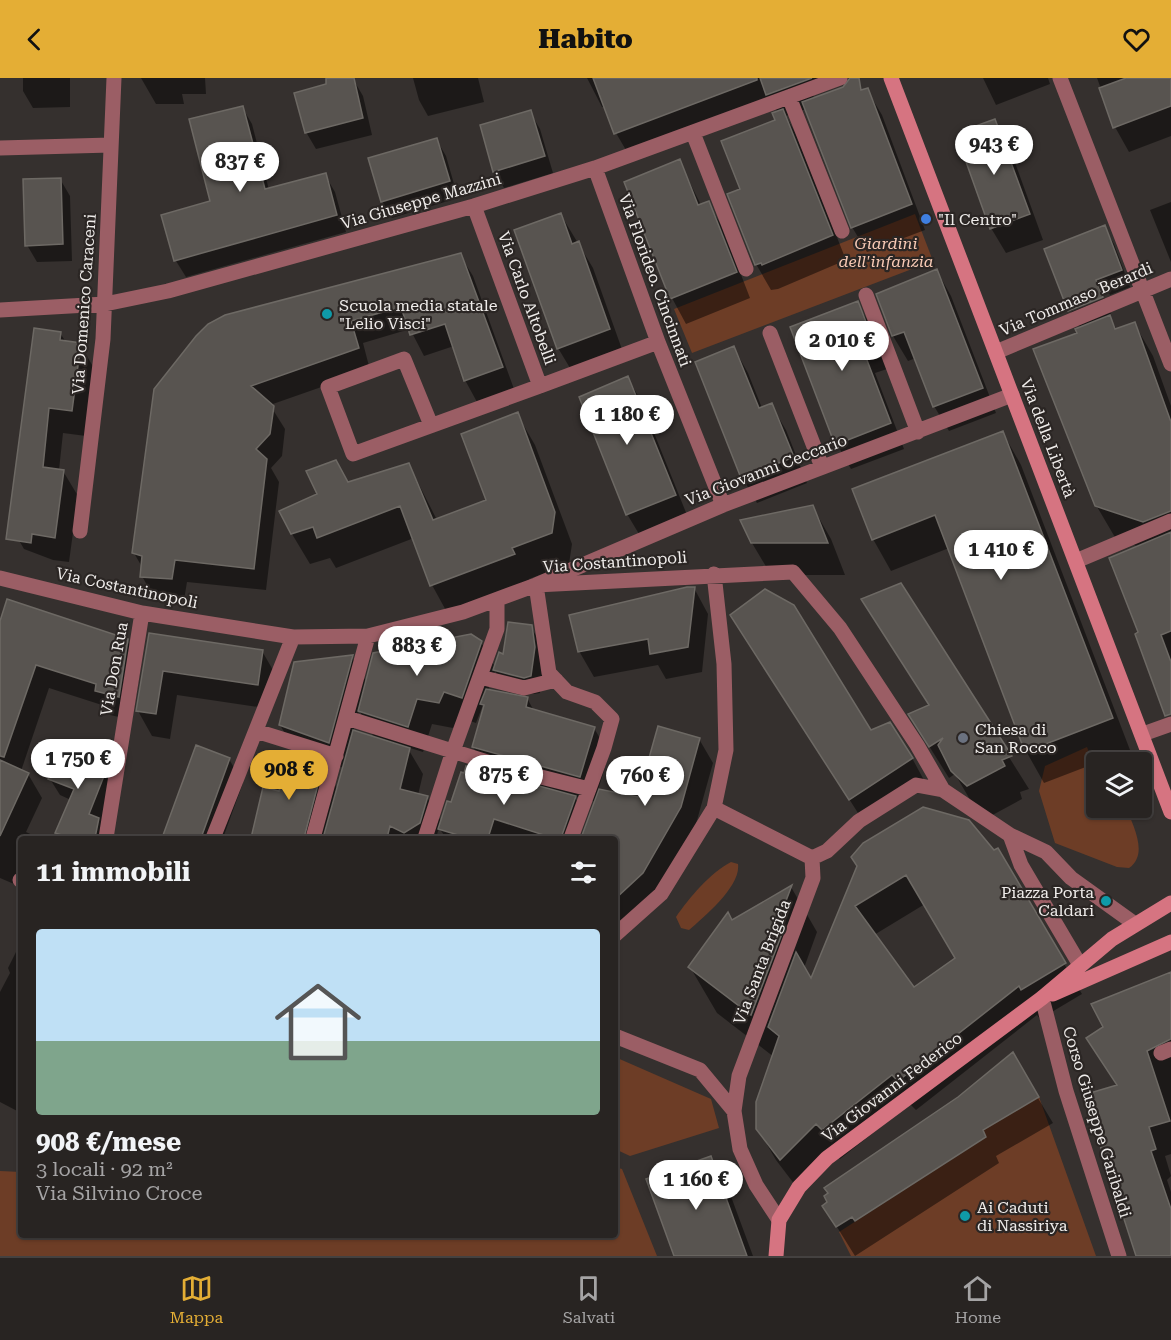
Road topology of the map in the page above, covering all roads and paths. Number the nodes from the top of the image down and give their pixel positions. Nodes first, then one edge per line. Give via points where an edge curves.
1 (114, 78) edge
2 (840, 78) edge
3 (891, 78) edge
4 (1060, 78) edge
5 (789, 97) junction
6 (693, 133) junction
7 (111, 145) junction
8 (0, 148) edge
9 (595, 168) junction
10 (474, 206) junction
11 (842, 231) dead end
12 (746, 269) dead end
13 (1171, 279) edge
14 (1143, 290) junction
15 (866, 295) dead end
16 (105, 304) junction
17 (0, 310) edge
18 (770, 333) dead end
19 (658, 342) junction
20 (996, 352) junction
21 (1171, 364) edge
22 (540, 386) junction
23 (1012, 395) junction
24 (430, 424) junction
25 (918, 432) junction
26 (822, 467) junction
27 (723, 505) junction
28 (1171, 521) edge
29 (80, 531) dead end
30 (1076, 561) junction
31 (714, 574) junction
32 (1, 583) edge
33 (536, 585) junction
34 (497, 601) junction
35 (142, 613) junction
36 (368, 636) junction
37 (293, 637) junction
38 (480, 677) junction
39 (556, 680) junction
40 (347, 718) junction
41 (1171, 724) edge
42 (256, 731) junction
43 (1143, 734) junction
44 (453, 751) junction
45 (336, 756) junction
46 (589, 789) junction
47 (943, 790) junction
48 (714, 808) junction
49 (1171, 812) edge
50 (1010, 835) junction
51 (106, 836) edge
52 (214, 836) edge
53 (314, 836) edge
54 (426, 836) edge
55 (572, 836) edge
56 (812, 858) junction
57 (1171, 903) edge
58 (1135, 924) junction
59 (618, 932) edge
60 (1171, 942) edge
61 (1080, 965) junction
62 (1042, 998) junction
63 (618, 1037) edge
64 (734, 1111) junction
65 (779, 1220) junction
66 (776, 1256) edge
67 (1119, 1256) edge

1 - 7 street, Via Domenico Caraceni
2 - 5 street, Via Giuseppe Mazzini
3 - 20 main road, Via della Libertà
4 - 14 street
5 - 6 street, Via Giuseppe Mazzini
5 - 11 street
6 - 9 street, Via Giuseppe Mazzini
6 - 12 street
7 - 8 street
7 - 16 street, Via Domenico Caraceni
9 - 10 street, Via Giuseppe Mazzini
9 - 19 street, Via Florideo. Cincinnati
10 - 16 street, Via Giuseppe Mazzini via 168,291
10 - 22 street, Via Carlo Altobelli
13 - 14 street, Via Tommaso Berardi
14 - 20 street, Via Tommaso Berardi
14 - 21 street
15 - 25 street
16 - 17 street, Via Giuseppe Mazzini
16 - 29 street, Via Domenico Caraceni
18 - 26 street
19 - 22 street, Via Carlo Altobelli
19 - 27 street, Via Florideo. Cincinnati
20 - 23 main road, Via della Libertà
22 - 24 street
23 - 25 street, Via Giovanni Ceccario
23 - 30 main road, Via della Libertà
24 - 24 street via 353,454 328,387 404,359
25 - 26 street, Via Giovanni Ceccario
26 - 27 street, Via Giovanni Ceccario
27 - 33 street, Via Giovanni Ceccario
28 - 30 street
30 - 43 main road, Via della Libertà
31 - 33 street, Via Costantinopoli
31 - 47 street, Via Costantinopoli via 793,573 840,628
31 - 48 street via 724,664 726,750
32 - 35 street, Via Costantinopoli
33 - 34 street, Via Costantinopoli
33 - 39 street via 549,673
34 - 36 street, Via Costantinopoli
34 - 38 street via 497,629
35 - 37 street, Via Costantinopoli
35 - 51 street, Via Don Rua
36 - 37 street, Via Costantinopoli
36 - 40 street
37 - 42 street
38 - 39 street via 524,688
38 - 44 street
39 - 46 street via 567,692 594,702 612,719
40 - 44 street
40 - 45 street
41 - 43 street
42 - 45 street
42 - 52 street
43 - 49 main road, Via della Libertà
44 - 46 street
44 - 54 street
45 - 53 street
46 - 55 street
47 - 50 street, Via Costantinopoli
47 - 56 street via 916,785 859,821 827,851
48 - 56 street
48 - 59 street via 661,894
50 - 58 street, Via Costantinopoli via 1046,852 1071,878
50 - 61 street via 1021,865
56 - 64 street, Via Santa Brigida via 813,878 739,1076
57 - 58 main road, Via Giovanni Federico
58 - 61 main road, Via Giovanni Federico
60 - 62 main road, Via Giovanni Federico
61 - 62 main road, Via Giovanni Federico
62 - 65 main road, Via Giovanni Federico via 827,1158 799,1187
62 - 67 street, Corso Giuseppe Garibaldi via 1066,1091
63 - 64 street via 700,1070
64 - 65 street, Via Santa Brigida via 740,1149 756,1185
65 - 66 main road

